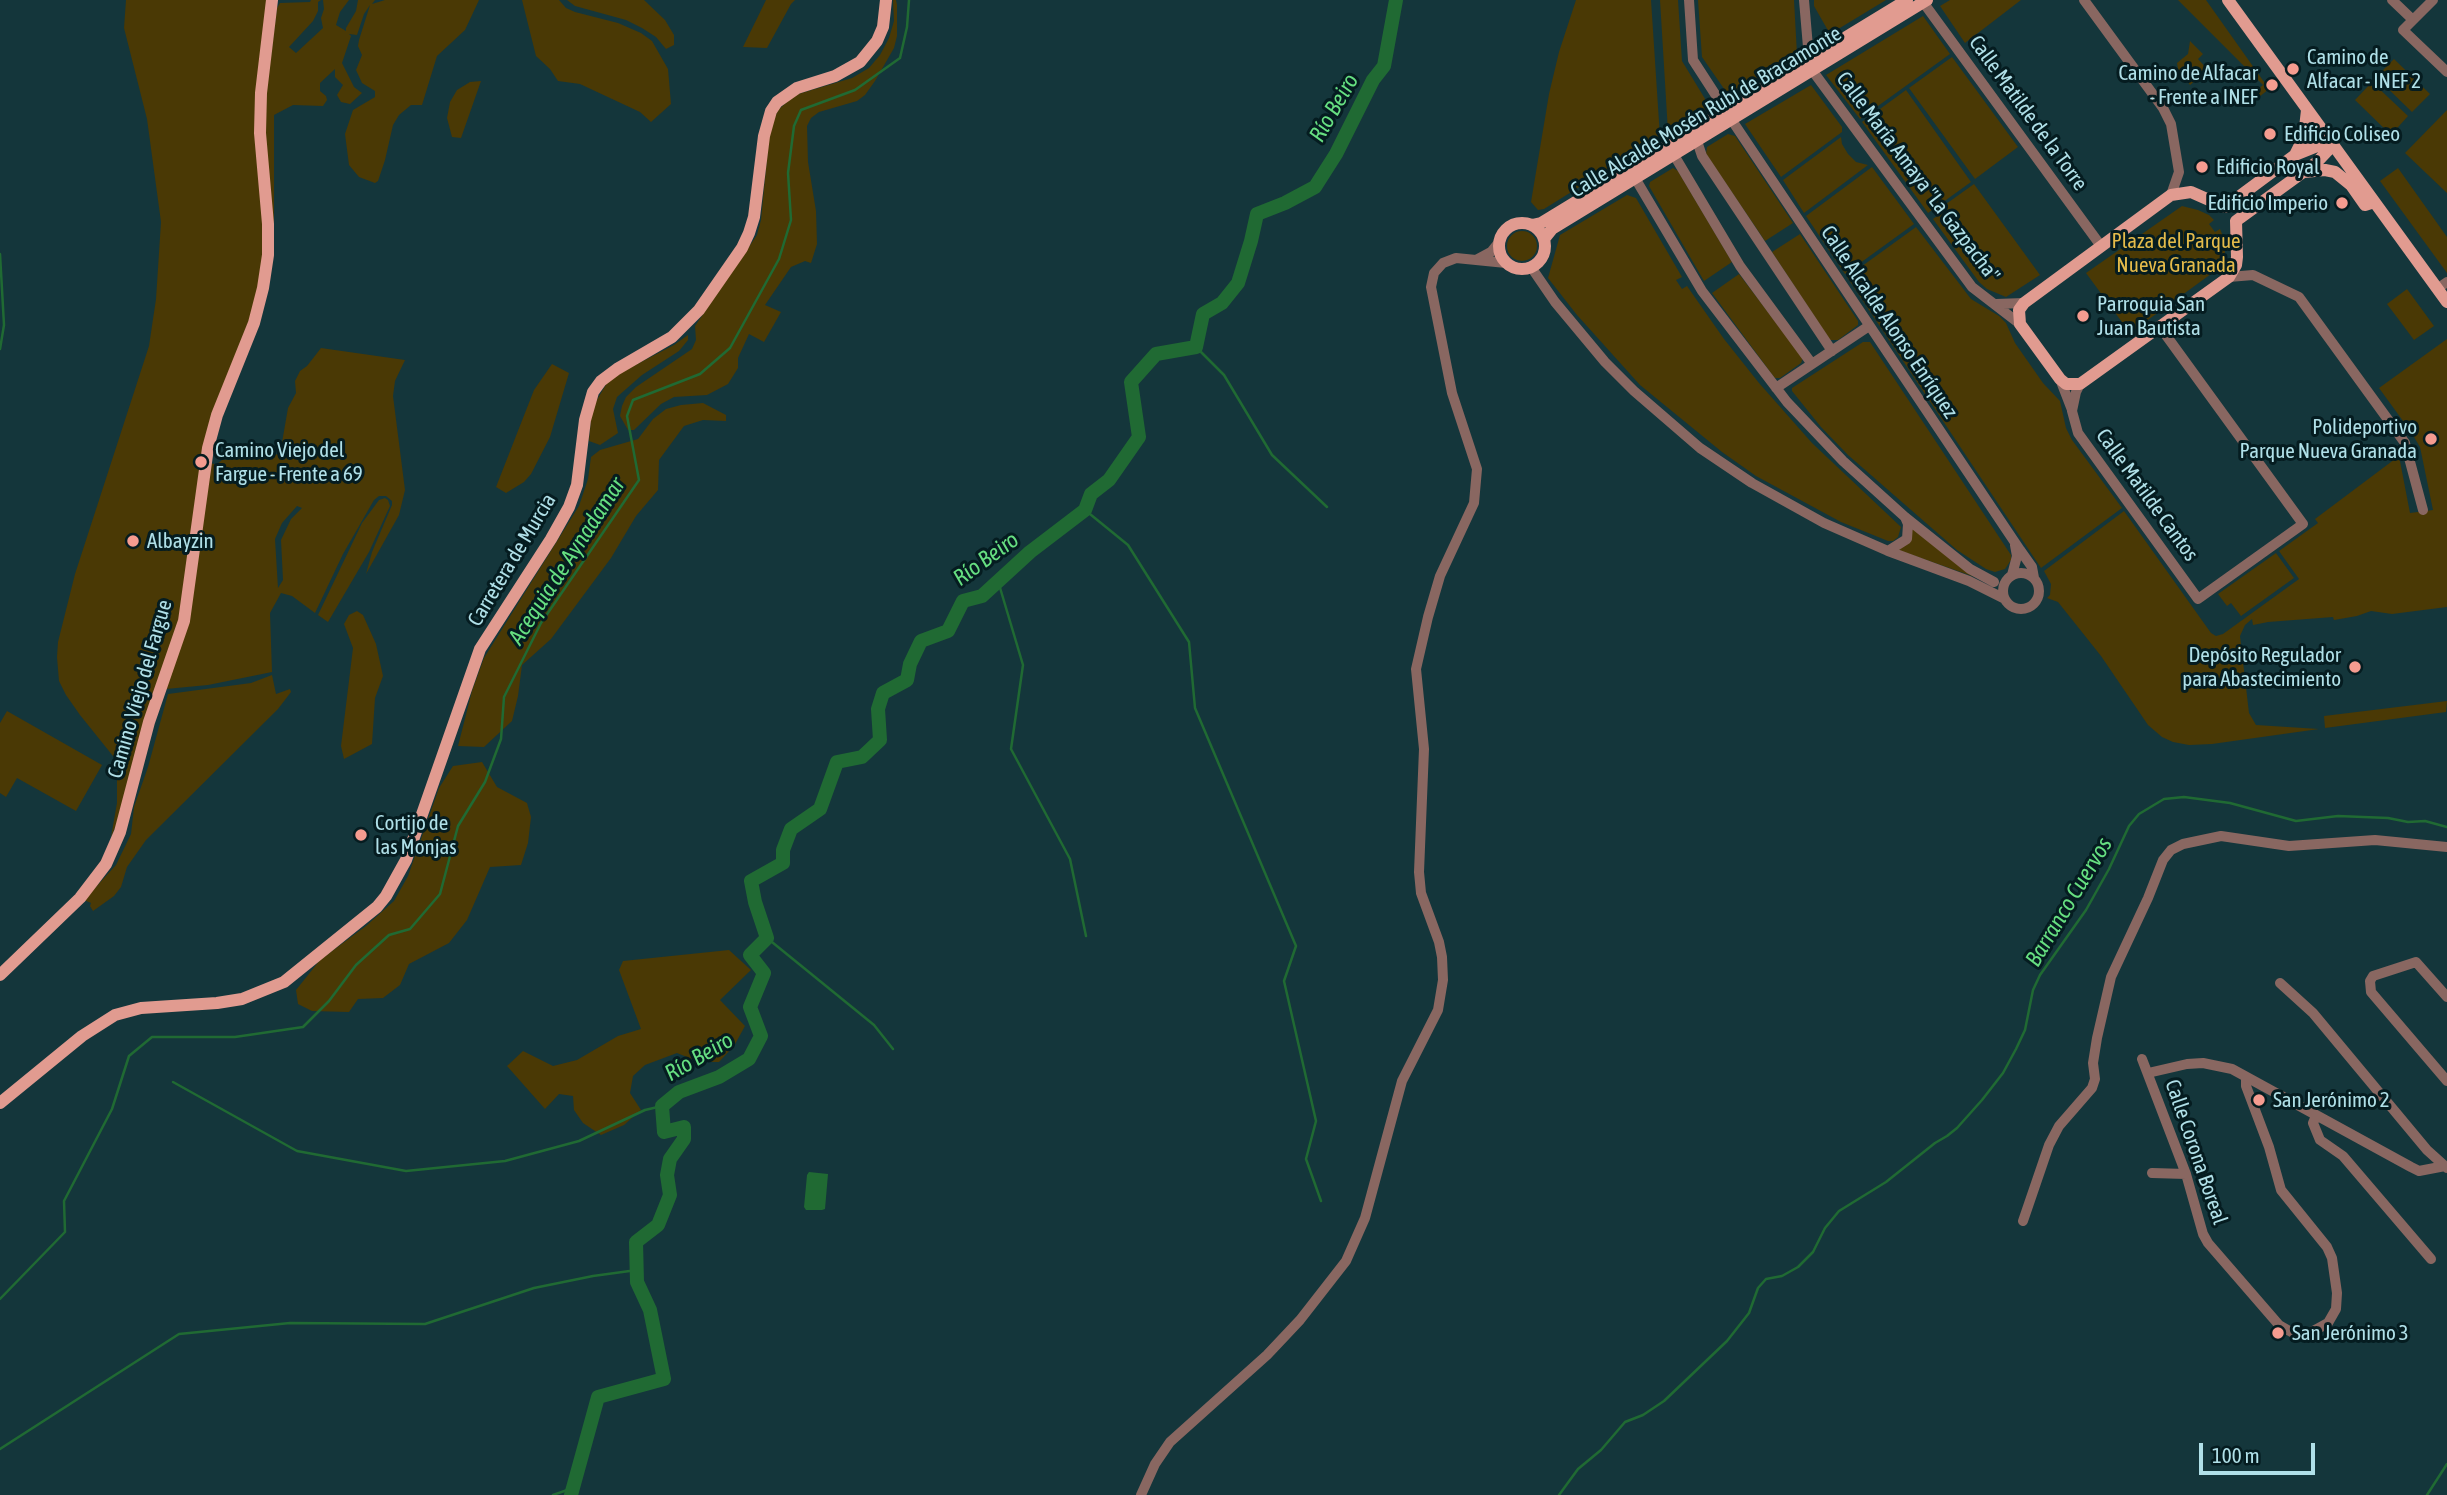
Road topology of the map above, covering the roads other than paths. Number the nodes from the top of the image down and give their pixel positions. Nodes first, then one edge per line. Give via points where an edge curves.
1 (272, 0) edge
2 (886, 0) edge
3 (1689, 0) edge
4 (1804, 0) edge
5 (1907, 0) edge
6 (2084, 0) edge
7 (2228, 0) edge
8 (2392, 0) edge
9 (2433, 0) edge
10 (1925, 1) edge
11 (2413, 20) junction
12 (1813, 64) junction
13 (2447, 72) edge
14 (2307, 110) junction
15 (1729, 115) junction
16 (1697, 141) junction
17 (2332, 143) junction
18 (1674, 155) junction
19 (2295, 155) junction
20 (2303, 172) junction
21 (2179, 173) junction
22 (1635, 178) junction
23 (2192, 192) junction
24 (2171, 195) junction
25 (2374, 202) junction
26 (2231, 204) junction
27 (2240, 217) junction
28 (1532, 225) junction
29 (1544, 239) junction
30 (1499, 242) junction
31 (2101, 246) junction
32 (2238, 257) junction
33 (1478, 259) junction
34 (1506, 263) junction
35 (1531, 267) junction
36 (2253, 275) junction
37 (2229, 277) junction
38 (2442, 285) edge
39 (2447, 302) edge
40 (2024, 303) junction
41 (1996, 304) junction
42 (2020, 324) junction
43 (1869, 326) junction
44 (2160, 327) junction
45 (1832, 351) junction
46 (1812, 364) junction
47 (2060, 379) junction
48 (2080, 384) junction
49 (1776, 388) junction
50 (2073, 411) junction
51 (2423, 510) dead end
52 (1905, 517) junction
53 (2015, 545) junction
54 (1888, 551) junction
55 (2012, 575) junction
56 (2034, 578) junction
57 (1969, 581) junction
58 (1999, 583) junction
59 (2006, 600) junction
60 (2447, 847) edge
61 (0, 975) edge
62 (2280, 983) dead end
63 (2447, 997) edge
64 (2142, 1059) dead end
65 (2148, 1073) junction
66 (2246, 1077) junction
67 (2447, 1081) edge
68 (0, 1103) edge
69 (2316, 1116) junction
70 (2444, 1162) edge
71 (2152, 1173) dead end
72 (2186, 1174) junction
73 (2023, 1221) dead end
74 (2431, 1259) dead end
75 (1141, 1495) edge

1 - 61 main road, Camino Viejo del Fargue via 260,133 268,224 266,266 254,323 208,448 184,621 149,722 120,832 106,864 80,898
2 - 68 main road, Carretera de Murcia via 883,27 860,62 797,88 771,111 749,233 699,310 672,337 617,369 593,392 569,507 480,649 406,860 386,896 301,970 267,990 217,1003 141,1008 104,1021
3 - 15 street, Calle Alcalde Alonso Enríquez via 1693,60
4 - 12 street
5 - 12 main road, Calle Alcalde Mosén Rubí de Bracamonte
6 - 21 street via 2168,116
7 - 14 main road
8 - 11 street
9 - 11 street
10 - 12 main road, Calle Alcalde Mosén Rubí de Bracamonte
10 - 31 street, Calle Matilde de la Torre
11 - 13 street via 2403,30
12 - 15 main road, Calle Alcalde Mosén Rubí de Bracamonte
12 - 41 street, Calle María Amaya "La Gazpacha" via 1972,287
14 - 17 main road
14 - 19 main road via 2304,137
15 - 16 main road, Calle Alcalde Mosén Rubí de Bracamonte
15 - 28 main road, Calle Alcalde Mosén Rubí de Bracamonte
15 - 43 street, Calle Alcalde Alonso Enríquez
16 - 18 main road, Calle Alcalde Mosén Rubí de Bracamonte
16 - 45 street via 1702,156
17 - 19 main road
17 - 20 main road
17 - 25 main road
18 - 22 main road, Calle Alcalde Mosén Rubí de Bracamonte
18 - 46 street via 1740,266
19 - 26 main road
20 - 25 main road via 2335,172 2365,205
20 - 27 main road
21 - 23 street
21 - 24 street
22 - 29 main road, Calle Alcalde Mosén Rubí de Bracamonte via 1552,229
22 - 49 street via 1702,291
23 - 24 main road
23 - 26 main road
24 - 31 main road
25 - 38 main road
26 - 27 main road via 2243,205
26 - 27 main road via 2226,216
27 - 32 main road
28 - 29 main road
28 - 30 main road via 1512,225
29 - 35 main road via 1542,256
30 - 33 street
30 - 34 main road
31 - 40 main road
32 - 36 street
32 - 37 main road
33 - 34 street
33 - 75 street via 1463,257 1443,263 1434,273 1431,288 1452,393 1477,469 1474,503 1440,576 1416,669 1424,749 1420,882 1442,957 1442,993 1432,1024 1399,1089 1365,1218 1346,1261 1267,1355 1170,1442
34 - 35 main road via 1519,269
35 - 54 street via 1605,362 1690,440 1790,506
36 - 37 street
36 - 51 street via 2299,297 2396,429 2410,457
37 - 44 main road
38 - 39 main road
40 - 41 street, Calle María Amaya "La Gazpacha"
40 - 42 main road
41 - 42 street, Calle María Amaya "La Gazpacha"
42 - 47 main road
43 - 45 street
43 - 53 street, Calle Alcalde Alonso Enríquez
44 - 48 main road
44 - 50 street, Calle Matilde Cantos via 2302,524 2198,599 2078,433
45 - 46 street
46 - 49 street
47 - 48 main road
47 - 50 street, Calle Matilde Cantos
48 - 50 street
49 - 52 street via 1843,461
52 - 54 street via 1907,539
52 - 58 street via 1970,569
53 - 55 street
53 - 56 street, Calle Alcalde Alonso Enríquez via 2032,567
54 - 57 street
55 - 56 street via 2021,572
55 - 58 street
56 - 59 street via 2039,591 2032,605 2015,608
57 - 58 street
57 - 59 street
58 - 59 street
60 - 73 street via 2375,840 2289,846 2221,836 2171,850 2111,977 2097,1038 2092,1088 2049,1145
62 - 70 street via 2313,1013 2427,1150
63 - 67 street via 2416,962 2370,981 2371,992
64 - 65 street, Calle Corona Boreal
65 - 66 street via 2203,1063
65 - 72 street, Calle Corona Boreal
66 - 69 street
66 - 72 street, Calle Corona Boreal via 2281,1190 2332,1258 2337,1301 2328,1323 2301,1335 2279,1325 2208,1243
69 - 70 street via 2419,1171
69 - 74 street via 2313,1123 2320,1140 2343,1156
71 - 72 street

